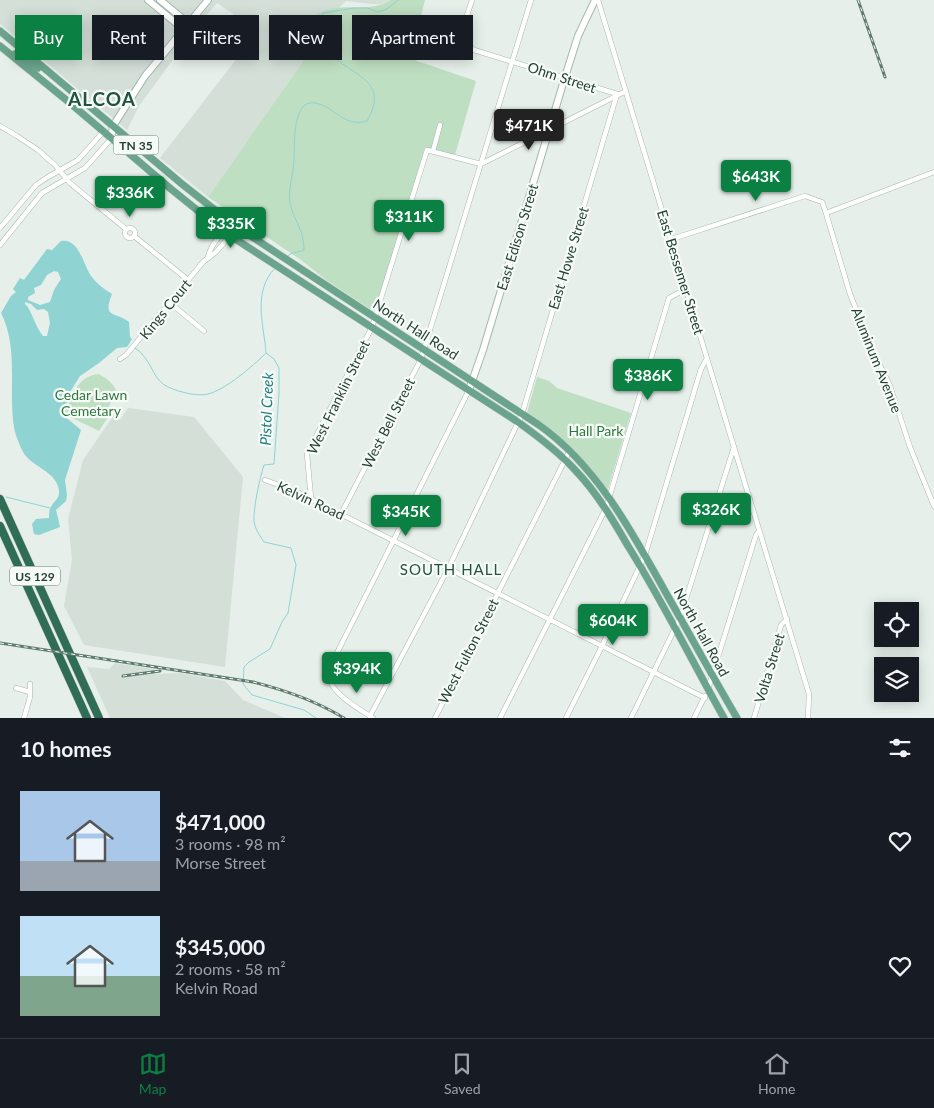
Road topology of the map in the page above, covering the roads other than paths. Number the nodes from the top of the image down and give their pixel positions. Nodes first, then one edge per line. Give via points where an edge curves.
1 (148, 0) edge
2 (160, 0) edge
3 (208, 0) edge
4 (472, 0) edge
5 (531, 0) edge
6 (596, 0) edge
7 (178, 15) edge
8 (195, 15) edge
9 (174, 22) edge
10 (0, 31) edge
11 (174, 41) edge
12 (3, 48) edge
13 (512, 60) junction
14 (565, 77) junction
15 (626, 91) junction
16 (618, 94) junction
17 (440, 125) dead end
18 (0, 126) edge
19 (113, 126) junction
20 (549, 130) junction
21 (103, 132) junction
22 (111, 139) junction
23 (430, 151) junction
24 (481, 164) junction
25 (60, 171) junction
26 (934, 172) edge
27 (66, 179) junction
28 (826, 213) junction
29 (234, 225) junction
30 (1, 226) edge
31 (223, 231) junction
32 (11, 232) junction
33 (230, 236) junction
34 (672, 239) junction
35 (0, 244) edge
36 (208, 257) junction
37 (188, 280) junction
38 (686, 289) junction
39 (170, 303) junction
40 (375, 317) junction
41 (372, 327) junction
42 (204, 331) dead end
43 (424, 349) junction
44 (420, 359) junction
45 (706, 359) junction
46 (120, 360) dead end
47 (472, 381) junction
48 (468, 390) junction
49 (522, 414) junction
50 (518, 422) junction
51 (734, 447) junction
52 (570, 450) junction
53 (565, 459) junction
54 (265, 480) dead end
55 (311, 498) junction
56 (609, 498) junction
57 (0, 499) edge
58 (934, 506) edge
59 (606, 508) junction
60 (341, 514) junction
61 (0, 526) edge
62 (759, 531) junction
63 (393, 541) junction
64 (645, 555) junction
65 (640, 565) junction
66 (448, 569) junction
67 (497, 594) junction
68 (680, 618) junction
69 (787, 619) junction
70 (549, 620) junction
71 (676, 628) junction
72 (602, 646) junction
73 (654, 672) junction
74 (712, 676) junction
75 (30, 684) dead end
76 (16, 688) dead end
77 (708, 689) junction
78 (30, 692) junction
79 (705, 698) junction
80 (371, 717) edge
81 (24, 718) edge
82 (87, 718) edge
83 (99, 718) edge
84 (435, 718) edge
85 (500, 718) edge
86 (566, 718) edge
87 (631, 718) edge
88 (694, 718) edge
89 (724, 718) edge
90 (738, 718) edge
91 (754, 718) edge
92 (808, 718) edge

1 - 9 street
2 - 7 street
3 - 8 street
4 - 13 street, Ohm Street via 463,32 466,42 479,52
5 - 13 street, West Bell Street
6 - 14 street, East Edison Street via 578,36
6 - 15 street, East Bessemer Street
10 - 19 main road, North Hall Road / TN 35
11 - 19 street via 145,76
12 - 19 main road via 36,67 102,123
12 - 21 main road, North Hall Road / TN 35
13 - 14 street, Ohm Street
13 - 24 street, West Bell Street
14 - 16 street, Ohm Street
14 - 20 street, East Edison Street
15 - 16 street
15 - 34 street, East Bessemer Street
16 - 20 street
16 - 49 street, East Howe Street
17 - 23 street, West Franklin Street
18 - 25 street via 31,144
19 - 21 street
19 - 22 street
19 - 29 main road, North Hall Road / TN 35
20 - 24 street
20 - 47 street, East Edison Street
21 - 22 main road, North Hall Road / TN 35
21 - 25 street via 78,160
22 - 27 street via 85,168
22 - 31 main road, North Hall Road / TN 35
23 - 24 street
23 - 40 street, West Franklin Street
24 - 43 street, West Bell Street
25 - 27 street
25 - 30 street via 36,185
26 - 28 street
27 - 32 street via 42,193
27 - 37 street via 126,229 127,237 134,236
28 - 34 street via 822,202 805,196
28 - 58 street, Aluminum Avenue via 850,294 890,386
29 - 31 street, Kings Court
29 - 33 street, Kings Court
29 - 40 main road, North Hall Road / TN 35
30 - 32 street
31 - 33 main road, North Hall Road / TN 35
31 - 36 street, Kings Court
32 - 35 street
33 - 36 street, Kings Court
33 - 41 main road, North Hall Road / TN 35
34 - 38 street, East Bessemer Street
36 - 37 street, Kings Court
37 - 39 street, Kings Court
38 - 45 street, East Bessemer Street
38 - 56 street via 669,298
39 - 42 street
39 - 46 street, Kings Court
40 - 41 street, West Franklin Street
40 - 43 main road, North Hall Road / TN 35
41 - 44 main road, North Hall Road / TN 35
41 - 55 street, West Franklin Street via 307,454
43 - 44 street, West Bell Street
43 - 47 main road, North Hall Road / TN 35
44 - 48 main road, North Hall Road / TN 35
44 - 60 street, West Bell Street
45 - 51 street, East Bessemer Street
45 - 64 street
47 - 48 street, East Edison Street
47 - 49 main road, North Hall Road / TN 35
48 - 50 main road, North Hall Road / TN 35
48 - 63 street
49 - 50 street, East Howe Street
49 - 52 main road, North Hall Road / TN 35
50 - 53 main road, North Hall Road / TN 35
50 - 66 street, East Howe Street
51 - 62 street, East Bessemer Street
51 - 68 street
52 - 53 street, West Fulton Street
52 - 56 main road, North Hall Road / TN 35
53 - 59 main road, North Hall Road / TN 35
53 - 67 street, West Fulton Street
54 - 55 street, Kelvin Road
55 - 60 street, Kelvin Road
56 - 59 street
56 - 64 main road, North Hall Road / TN 35
57 - 83 highway, US 129
59 - 65 main road, North Hall Road / TN 35
59 - 70 street
60 - 63 street, Kelvin Road
61 - 82 highway, US 129
62 - 69 street, East Bessemer Street
62 - 74 street
63 - 66 street, Kelvin Road
63 - 80 street via 330,670 330,681 336,692
64 - 65 street
64 - 68 main road, North Hall Road / TN 35
65 - 71 main road, North Hall Road / TN 35
65 - 72 street
66 - 67 street, Kelvin Road
66 - 80 street, East Howe Street
67 - 70 street, Kelvin Road
67 - 84 street, West Fulton Street
68 - 71 street
68 - 74 main road, North Hall Road / TN 35
69 - 91 street, Volta Street via 781,625
69 - 92 street, East Bessemer Street via 809,694
70 - 72 street, Kelvin Road
70 - 85 street
71 - 73 street
71 - 77 main road, North Hall Road / TN 35
72 - 73 street, Kelvin Road
72 - 86 street
73 - 79 street, Kelvin Road
73 - 87 street
74 - 77 street
74 - 90 main road, North Hall Road / TN 35
75 - 78 street
76 - 78 street
77 - 79 street
77 - 89 main road, North Hall Road / TN 35
78 - 81 street
79 - 88 street

